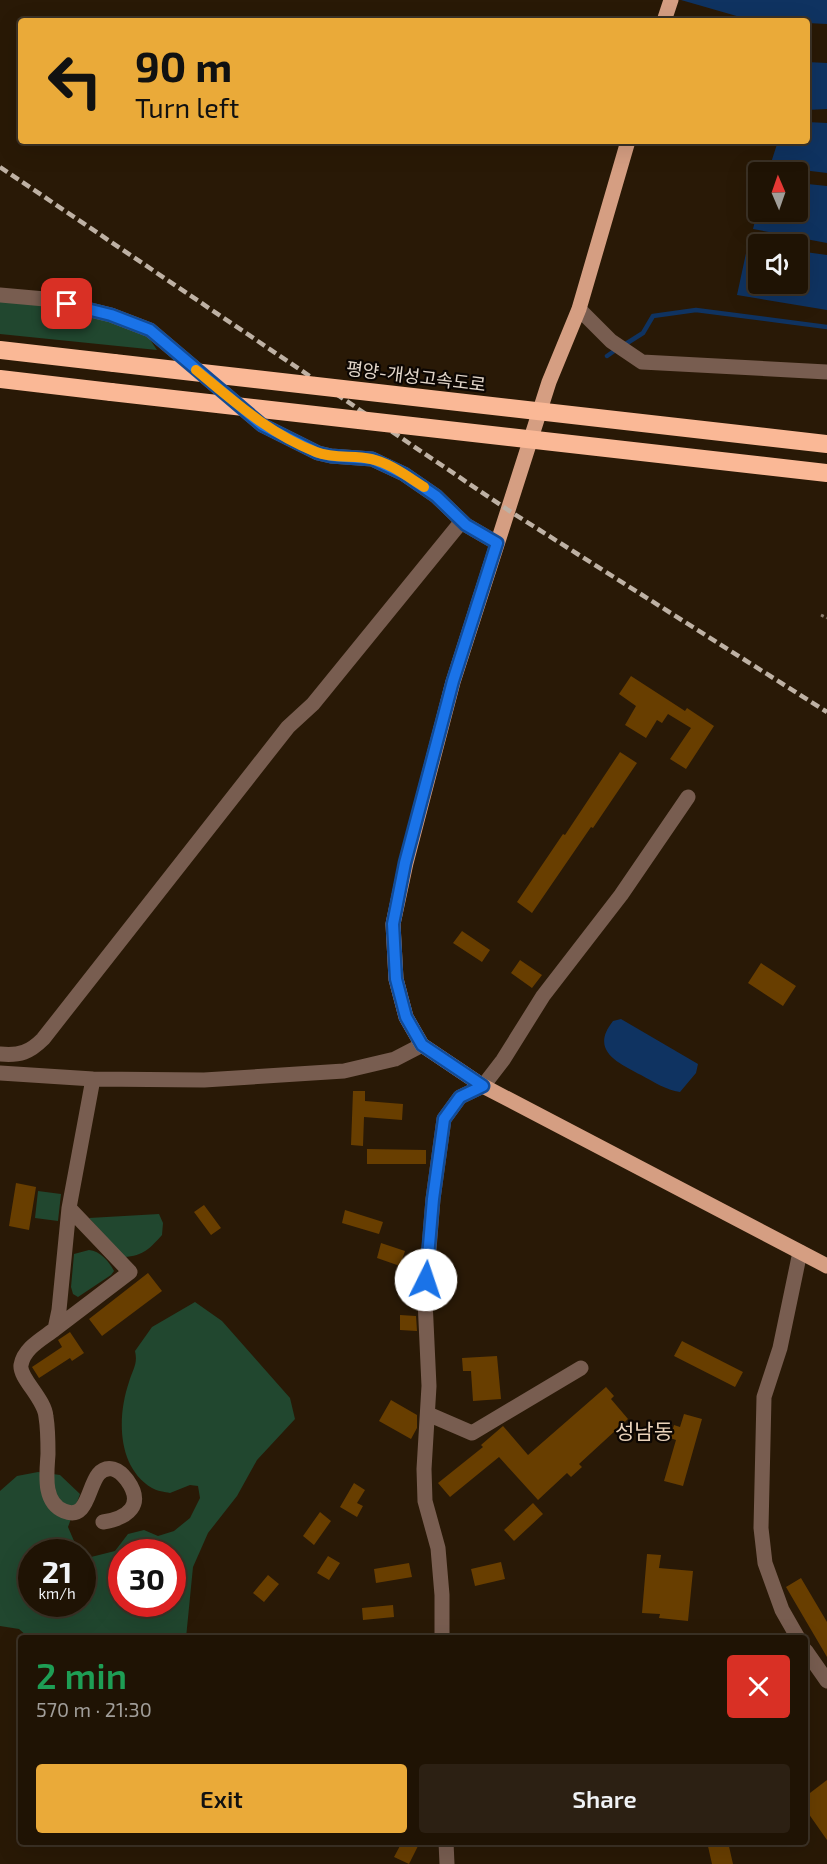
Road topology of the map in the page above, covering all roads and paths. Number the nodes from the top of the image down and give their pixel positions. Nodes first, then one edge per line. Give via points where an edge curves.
1 (671, 0) edge
2 (665, 18) edge
3 (627, 144) edge
4 (0, 295) edge
5 (579, 309) junction
6 (0, 350) edge
7 (827, 372) edge
8 (0, 380) edge
9 (827, 444) edge
10 (827, 473) edge
11 (462, 521) junction
12 (497, 543) junction
13 (821, 615) dead end
14 (827, 618) edge
15 (688, 797) dead end
16 (422, 1045) junction
17 (0, 1054) edge
18 (0, 1073) edge
19 (93, 1079) junction
20 (483, 1086) junction
21 (69, 1208) junction
22 (801, 1252) junction
23 (827, 1266) edge
24 (55, 1329) junction
25 (581, 1368) dead end
26 (428, 1414) junction
27 (103, 1522) dead end
28 (442, 1635) edge
29 (796, 1635) edge
30 (808, 1654) edge
31 (827, 1681) edge
32 (446, 1845) edge
33 (447, 1864) edge

1 - 2 main road
3 - 5 main road
4 - 11 street via 45,299 111,315 150,330 271,430 318,453 372,459 404,474 436,496
5 - 7 street via 611,341 642,362
5 - 12 main road via 549,382
6 - 9 highway, 평양-개성고속도로, bridge
8 - 10 highway, bridge
11 - 12 street
11 - 17 street via 313,704 288,727 43,1039 32,1050
12 - 16 main road via 453,681 393,924 396,979 406,1017
13 - 14 path
15 - 20 street via 621,895 543,996
16 - 19 street via 395,1059 344,1071 204,1080
16 - 20 main road
18 - 19 street
19 - 21 street
20 - 22 main road
20 - 26 street via 460,1097 444,1119 425,1300
21 - 24 street
21 - 24 street via 130,1272
22 - 23 main road
22 - 29 street via 780,1348 764,1396 761,1528 765,1563 782,1610
24 - 27 street via 28,1349 21,1364 21,1374 46,1414 48,1489 54,1503 64,1512 74,1512 87,1501 99,1473 112,1469 122,1473 130,1485 134,1505 128,1514
25 - 26 street via 472,1433
26 - 28 street via 425,1501 438,1548
30 - 31 street
32 - 33 street

